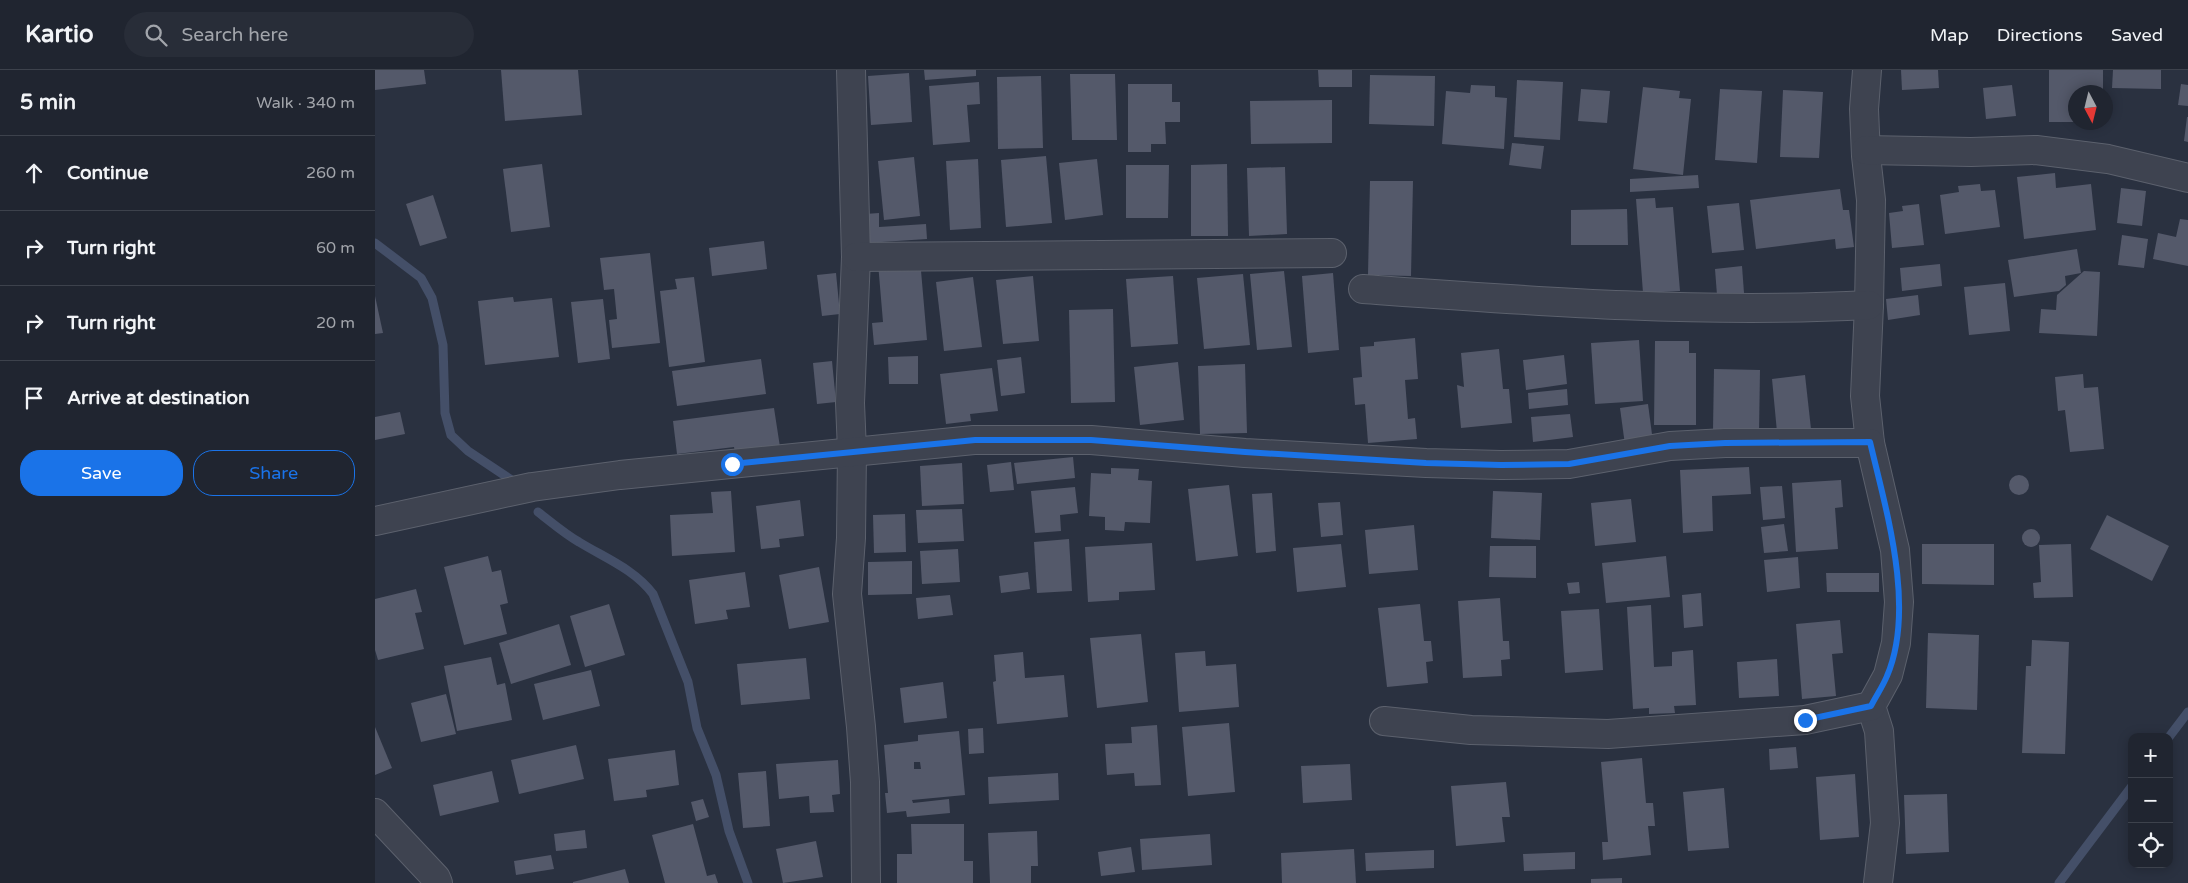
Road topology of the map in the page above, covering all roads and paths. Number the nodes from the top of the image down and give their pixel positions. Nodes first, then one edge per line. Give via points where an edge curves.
1 (851, 70) edge
2 (1857, 70) edge
3 (1867, 70) edge
4 (1866, 150) junction
5 (2188, 178) edge
6 (1332, 254) dead end
7 (856, 256) junction
8 (1363, 289) dead end
9 (1869, 305) junction
10 (1870, 442) junction
11 (852, 451) junction
12 (375, 521) edge
13 (1871, 706) junction
14 (1385, 721) dead end
15 (375, 813) edge
16 (438, 883) edge
17 (866, 883) edge
18 (1878, 883) edge

1 - 7 street
2 - 3 street
3 - 4 street via 1864,109
4 - 5 street via 2036,150 2108,159
4 - 9 street via 1871,200
6 - 7 street
7 - 11 street via 849,403
8 - 9 street via 1577,304 1808,308
9 - 10 street via 1865,396
10 - 11 street via 1670,446 1569,464 1501,465 1245,452 1091,440 975,440
10 - 13 street via 1895,550 1899,602 1896,643 1888,675
11 - 12 street via 532,487
11 - 17 street via 847,594 862,745
13 - 14 street via 1805,720 1608,734 1471,730
13 - 18 street via 1879,731 1885,823
15 - 16 street

